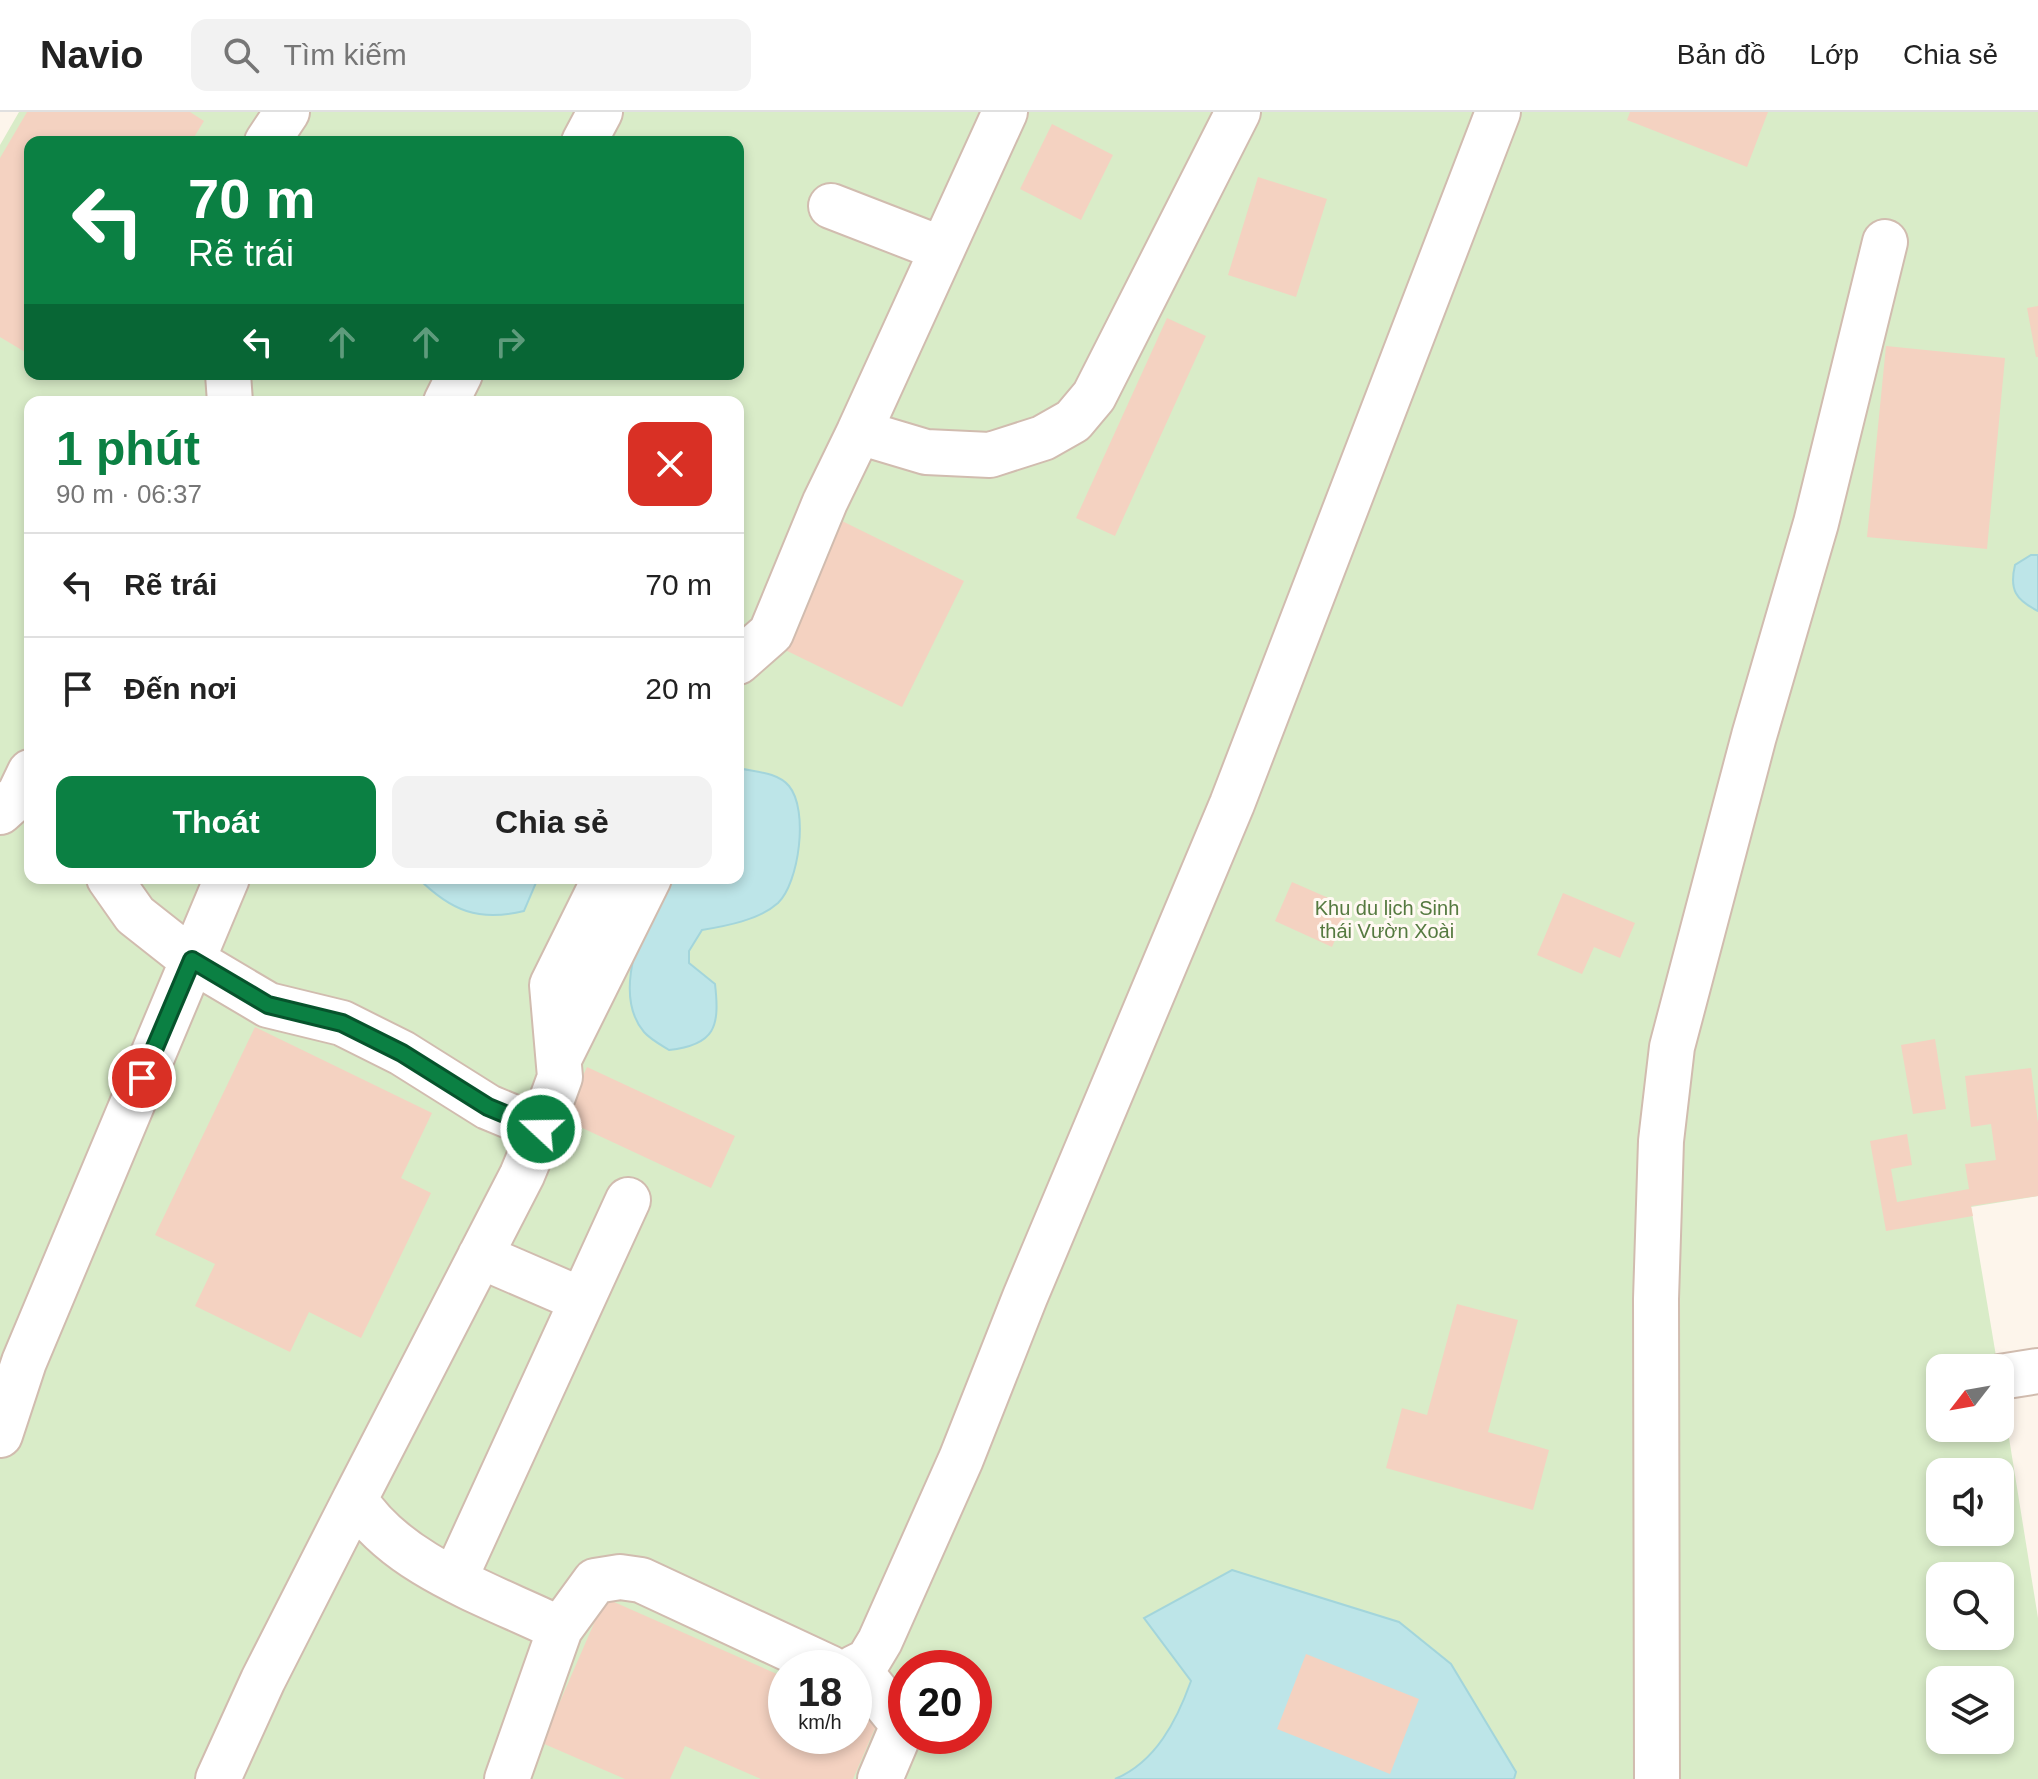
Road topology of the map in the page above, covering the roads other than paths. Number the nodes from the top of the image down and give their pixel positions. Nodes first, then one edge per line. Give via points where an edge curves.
1 (287, 112) edge
2 (600, 112) edge
3 (1005, 112) edge
4 (1238, 112) edge
5 (1498, 112) edge
6 (271, 136) edge
7 (587, 136) edge
8 (831, 206) dead end
9 (1885, 242) dead end
10 (942, 249) junction
11 (859, 432) junction
12 (771, 633) junction
13 (744, 657) edge
14 (744, 687) edge
15 (113, 884) edge
16 (224, 884) edge
17 (602, 884) edge
18 (646, 884) edge
19 (192, 960) junction
20 (559, 1059) junction
21 (541, 1129) junction
22 (628, 1200) dead end
23 (480, 1256) junction
24 (582, 1300) junction
25 (2038, 1371) edge
26 (2014, 1375) edge
27 (0, 1435) edge
28 (355, 1499) junction
29 (455, 1578) junction
30 (560, 1629) junction
31 (805, 1650) edge
32 (872, 1654) edge
33 (872, 1693) edge
34 (218, 1779) edge
35 (507, 1779) edge
36 (880, 1779) edge
37 (1657, 1779) edge

1 - 6 street
2 - 7 street
3 - 10 street
4 - 11 street via 1094,396 1073,421 1043,438 990,455 926,452
5 - 32 street via 1202,876 961,1459
8 - 10 street
9 - 37 street via 1816,523 1672,1047 1661,1141 1656,1299
10 - 11 street
11 - 12 street
12 - 13 street
12 - 14 street
15 - 19 street via 135,915
16 - 19 street
17 - 20 street via 552,985
18 - 20 street
19 - 21 street via 268,1005 342,1023 488,1107
19 - 27 street via 24,1362
20 - 21 street via 560,1077
21 - 23 street
22 - 24 street
23 - 24 street
23 - 28 street
24 - 29 street
25 - 26 street
28 - 29 street via 368,1520 425,1563
28 - 34 street
29 - 30 street
30 - 31 street via 595,1581 620,1577 641,1580
30 - 35 street
33 - 36 street via 903,1725

